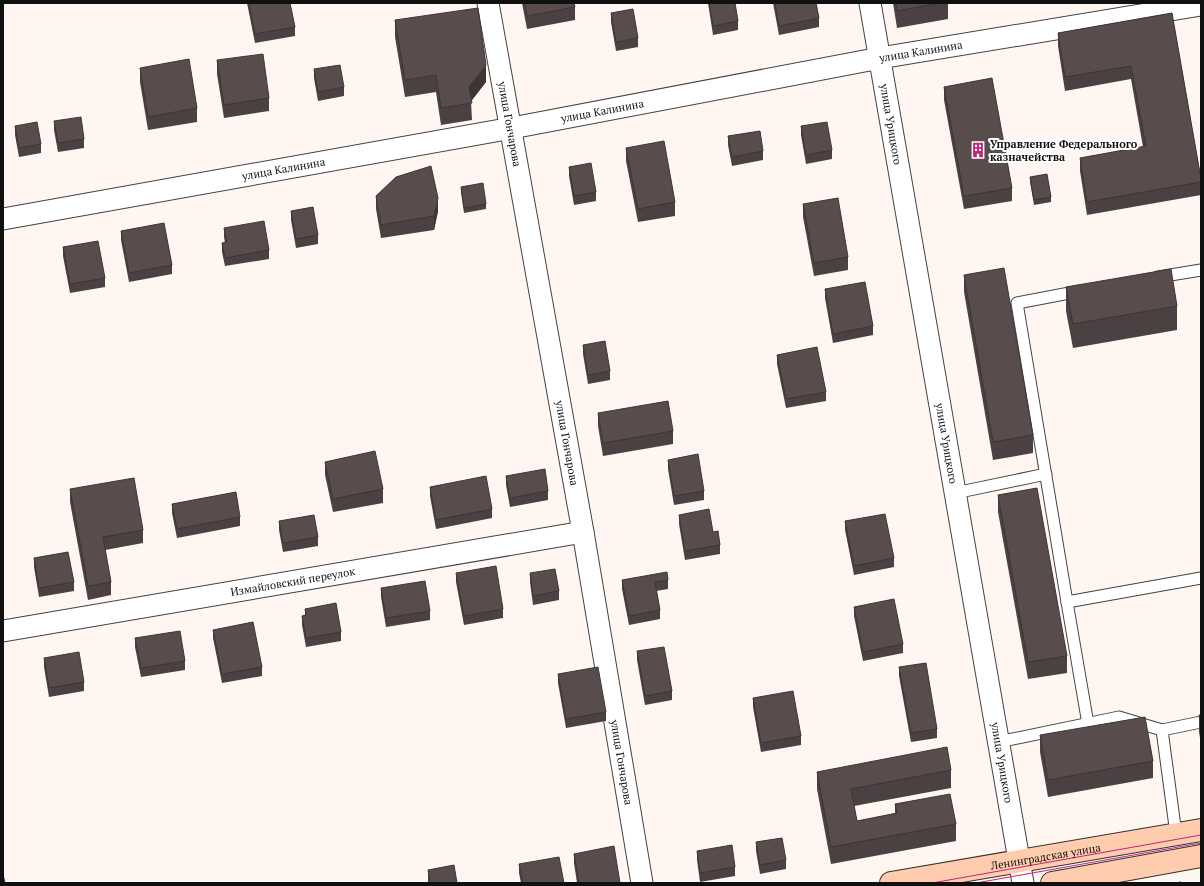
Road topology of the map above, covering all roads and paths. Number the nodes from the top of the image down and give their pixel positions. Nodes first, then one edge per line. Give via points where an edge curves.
1 (488, 3) edge
2 (870, 3) edge
3 (1201, 5) edge
4 (880, 58) junction
5 (512, 128) junction
6 (3, 219) edge
7 (1201, 270) edge
8 (1147, 279) edge
9 (1094, 289) edge
10 (1046, 474) junction
11 (955, 493) junction
12 (583, 532) junction
13 (1201, 578) edge
14 (1067, 602) junction
15 (3, 631) edge
16 (1201, 722) edge
17 (1088, 724) junction
18 (1162, 730) junction
19 (998, 742) junction
20 (1201, 830) edge
21 (1176, 834) junction
22 (1201, 856) edge
23 (1019, 861) junction
24 (642, 883) edge
25 (891, 883) edge
26 (1023, 883) edge
27 (1052, 883) edge

1 - 5 street, улица Гончарова
2 - 4 street, улица Урицкого
3 - 4 street, улица Калинина
4 - 5 street, улица Калинина
4 - 11 street, улица Урицкого
5 - 6 street, улица Калинина
5 - 12 street, улица Гончарова
7 - 8 lane
9 - 10 lane via 1017,303
10 - 11 lane
10 - 14 lane
11 - 19 street, улица Урицкого
12 - 15 street, Измайловский переулок
12 - 24 street, улица Гончарова
13 - 14 lane
14 - 17 lane
16 - 18 lane
17 - 18 lane via 1119,718
17 - 19 lane
18 - 21 lane
19 - 23 street, улица Урицкого
20 - 21 main road, Ленинградская улица
21 - 23 main road, Ленинградская улица
22 - 27 main road
23 - 25 main road, Ленинградская улица
23 - 26 street, улица Урицкого

